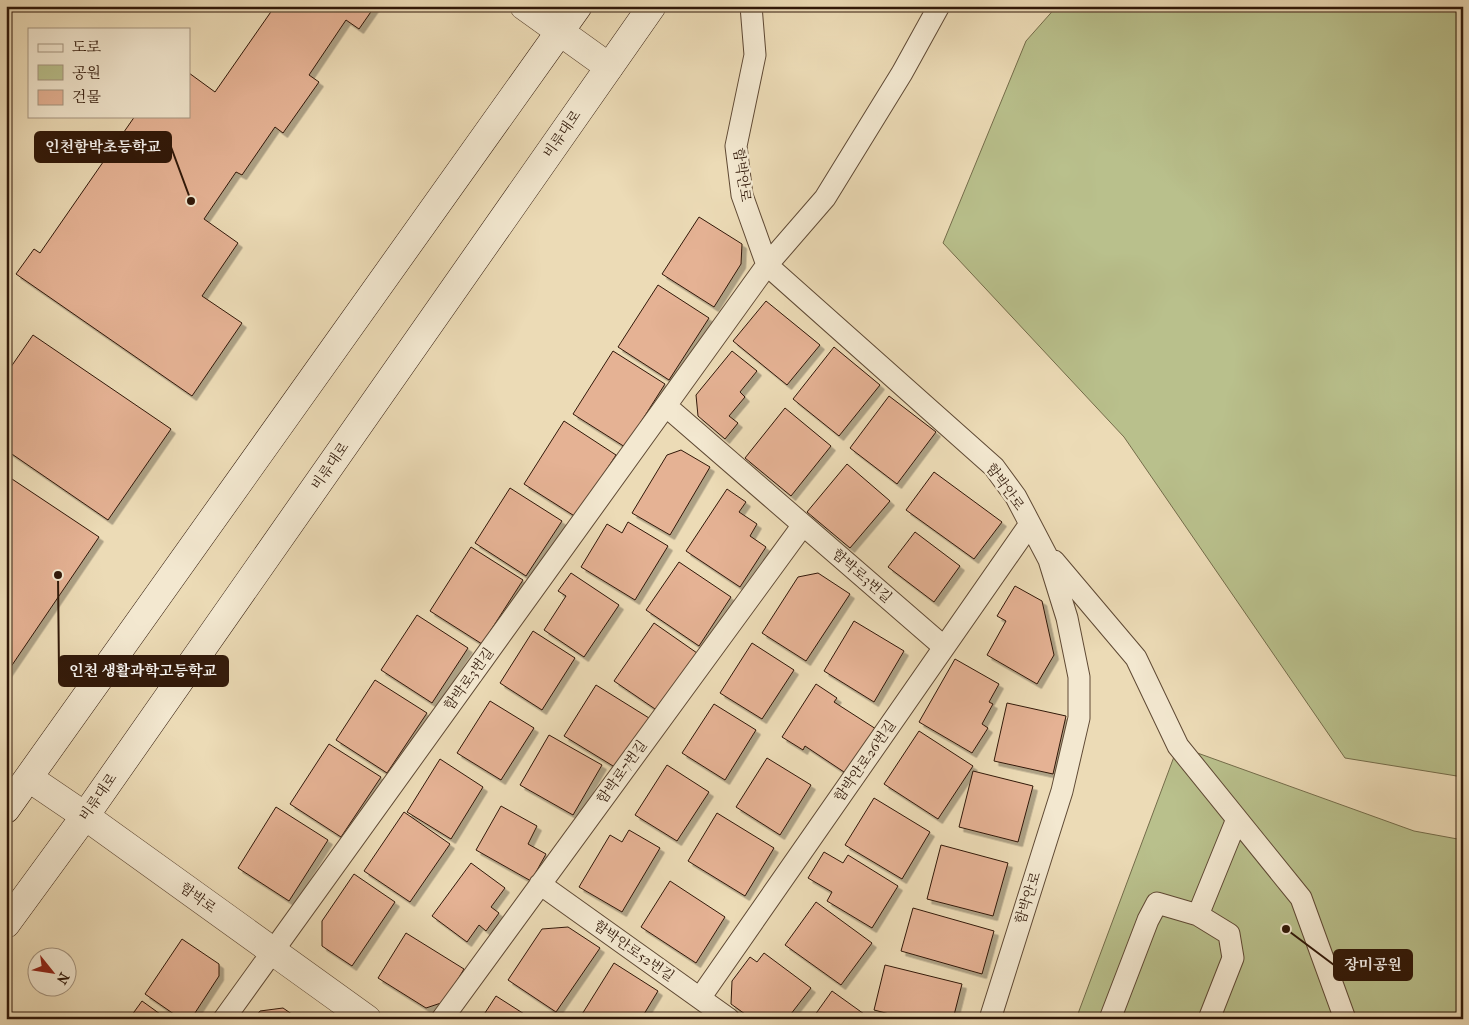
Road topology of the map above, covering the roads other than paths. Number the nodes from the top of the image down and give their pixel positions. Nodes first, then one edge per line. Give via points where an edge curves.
1 (524, 6) edge
2 (578, 6) edge
3 (652, 6) edge
4 (751, 6) edge
5 (939, 6) edge
6 (560, 32) junction
7 (608, 67) junction
8 (768, 265) junction
9 (666, 406) junction
10 (1030, 524) junction
11 (803, 525) junction
12 (1042, 548) junction
13 (944, 647) junction
14 (29, 778) junction
15 (6, 809) edge
16 (85, 816) junction
17 (1237, 819) junction
18 (540, 884) junction
19 (1198, 915) junction
20 (6, 924) edge
21 (273, 952) junction
22 (700, 998) junction
23 (224, 1019) edge
24 (367, 1019) edge
25 (442, 1019) edge
26 (729, 1019) edge
27 (990, 1019) edge
28 (1110, 1019) edge
29 (1209, 1019) edge
30 (1345, 1019) edge

1 - 6 main road
2 - 6 main road
3 - 7 main road, 비류대로
4 - 8 lane, 함박안로 via 755,55 736,146 742,195
5 - 8 lane, 함박로3번길 via 825,198
6 - 7 main road
6 - 14 main road
7 - 16 main road, 비류대로
8 - 9 lane, 함박로3번길
8 - 10 lane, 함박안로 via 994,468 1016,497
9 - 11 lane, 함박로3번길
9 - 21 lane, 함박로3번길
10 - 12 lane, 함박안로
10 - 13 lane, 함박안로26번길
11 - 13 lane, 함박로3번길
11 - 18 lane, 함박로7번길
12 - 17 lane via 1136,658 1178,746
12 - 27 lane, 함박안로 via 1068,618 1079,677 1079,718 1062,791
13 - 22 lane, 함박안로26번길
14 - 15 main road
14 - 16 main road, 함박로
16 - 20 main road, 비류대로
16 - 21 main road, 함박로
17 - 19 lane
17 - 30 lane via 1301,898
18 - 22 lane, 함박안로52번길
18 - 25 lane, 함박로7번길
19 - 28 lane via 1158,903 1148,920
19 - 29 lane via 1229,934 1233,958
21 - 23 lane, 함박로3번길
21 - 24 main road, 함박로
22 - 26 lane, 함박안로52번길

